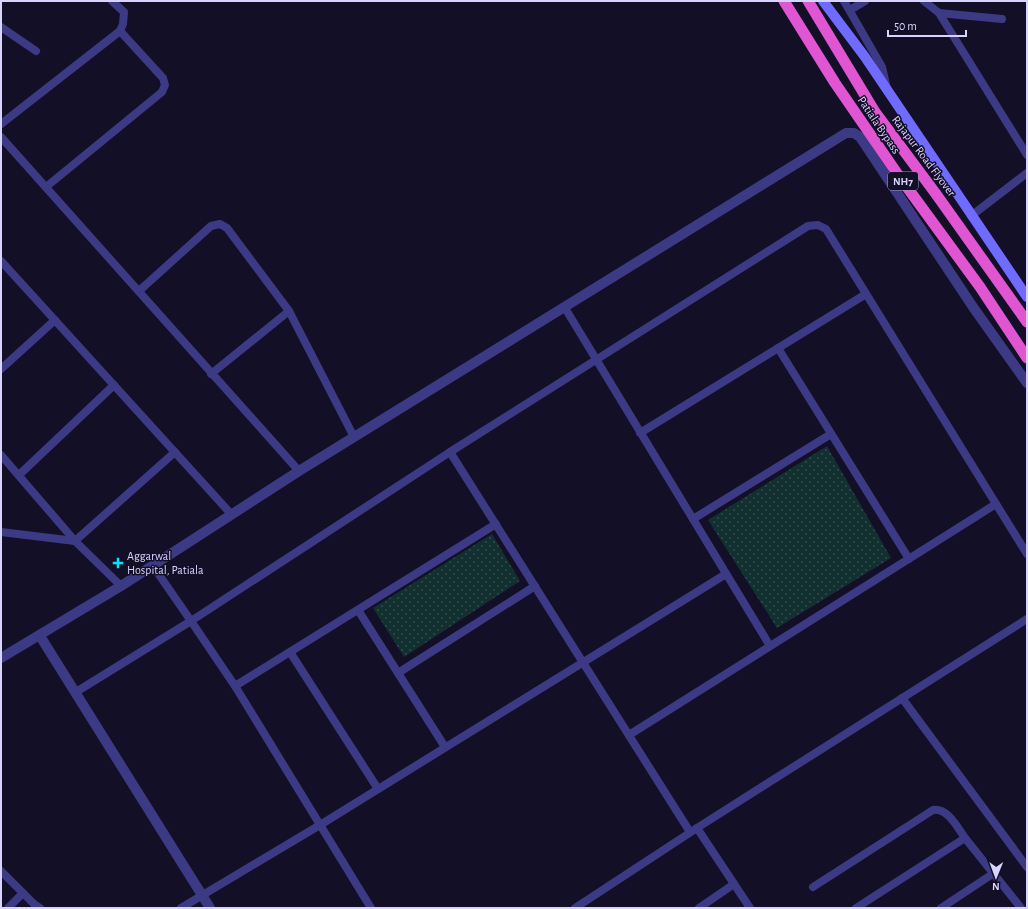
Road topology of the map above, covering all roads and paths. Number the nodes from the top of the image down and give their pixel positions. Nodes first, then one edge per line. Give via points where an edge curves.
1 (112, 1) edge
2 (784, 1) edge
3 (808, 1) edge
4 (823, 1) edge
5 (844, 1) edge
6 (865, 1) edge
7 (924, 1) edge
8 (850, 10) junction
9 (939, 13) junction
10 (1002, 19) dead end
11 (1, 27) edge
12 (120, 31) junction
13 (36, 51) dead end
14 (887, 89) junction
15 (1, 124) edge
16 (1, 137) edge
17 (1027, 155) edge
18 (1027, 173) edge
19 (46, 188) junction
20 (971, 216) junction
21 (1, 261) edge
22 (139, 291) junction
23 (866, 294) junction
24 (1027, 297) edge
25 (565, 308) junction
26 (289, 311) junction
27 (55, 320) junction
28 (1027, 322) edge
29 (778, 348) junction
30 (1027, 358) edge
31 (596, 361) junction
32 (1, 369) edge
33 (211, 374) junction
34 (1027, 383) edge
35 (114, 385) junction
36 (640, 433) junction
37 (832, 434) junction
38 (354, 437) junction
39 (175, 452) junction
40 (450, 452) junction
41 (1, 455) edge
42 (299, 471) junction
43 (19, 475) junction
44 (996, 504) junction
45 (232, 515) junction
46 (692, 519) junction
47 (496, 524) junction
48 (1, 532) edge
49 (76, 541) junction
50 (1027, 554) edge
51 (909, 559) junction
52 (153, 566) junction
53 (726, 574) junction
54 (121, 586) junction
55 (535, 586) junction
56 (358, 610) junction
57 (1027, 619) edge
58 (191, 621) junction
59 (40, 636) junction
60 (770, 646) junction
61 (290, 652) junction
62 (1, 658) edge
63 (582, 662) junction
64 (398, 673) junction
65 (235, 686) junction
66 (76, 692) junction
67 (902, 698) junction
68 (629, 735) junction
69 (446, 747) junction
70 (378, 789) junction
71 (320, 825) junction
72 (693, 830) junction
73 (965, 838) junction
74 (1027, 867) edge
75 (1, 870) edge
76 (994, 873) junction
77 (734, 884) junction
78 (813, 887) dead end
79 (23, 893) junction
80 (203, 896) junction
81 (8, 908) edge
82 (40, 908) edge
83 (181, 908) edge
84 (210, 908) edge
85 (371, 908) edge
86 (575, 908) edge
87 (699, 908) edge
88 (750, 908) edge
89 (856, 908) edge
90 (941, 908) edge
91 (1021, 908) edge

1 - 12 street via 124,12
2 - 30 highway, Patiala Bypass / NH7 via 835,83 901,180 980,287
3 - 28 highway, Rajapur Road Flyover / NH7 via 875,112
4 - 14 main road
5 - 8 street
6 - 8 street
7 - 9 street
8 - 14 street via 882,67
9 - 10 street
9 - 17 street
11 - 13 street
12 - 15 street
12 - 19 street via 163,78 165,85 162,92
14 - 20 main road
16 - 19 street
18 - 20 street
19 - 22 street
20 - 24 main road
21 - 27 street
22 - 26 street via 211,226 220,224 227,228
22 - 33 street
23 - 29 street
23 - 31 street via 826,229 818,225 808,226
23 - 44 street
25 - 31 street
25 - 34 street via 846,133 854,133 860,137
25 - 38 street
26 - 33 street
26 - 38 street
27 - 32 street
27 - 35 street
29 - 36 street
29 - 37 street
31 - 36 street
31 - 40 street
33 - 42 street
35 - 39 street
35 - 43 street
36 - 46 street
37 - 46 street
37 - 51 street
38 - 42 street
39 - 45 street
39 - 49 street
40 - 47 street
40 - 58 street
41 - 43 street
42 - 45 street
43 - 49 street
44 - 50 street
44 - 51 street
45 - 52 street
46 - 53 street
47 - 55 street
47 - 56 street
48 - 49 street
49 - 54 street
51 - 60 street
52 - 54 street
52 - 58 street
53 - 60 street
53 - 63 street
54 - 59 street
55 - 63 street
55 - 64 street
56 - 61 street
56 - 64 street
57 - 67 street
58 - 65 street
58 - 66 street
59 - 62 street
59 - 66 street
60 - 68 street
61 - 65 street
61 - 70 street
63 - 68 street
63 - 69 street
64 - 69 street
65 - 71 street
66 - 80 street
67 - 72 street
67 - 74 street
68 - 72 street
69 - 70 street
70 - 71 street
71 - 80 street
71 - 85 street
72 - 77 street
72 - 86 street
73 - 76 street
73 - 78 street via 946,813 939,809 933,810
73 - 89 street
75 - 79 street
76 - 90 street
76 - 91 street
77 - 87 street
77 - 88 street
79 - 81 street
79 - 82 street
80 - 83 street
80 - 84 street

